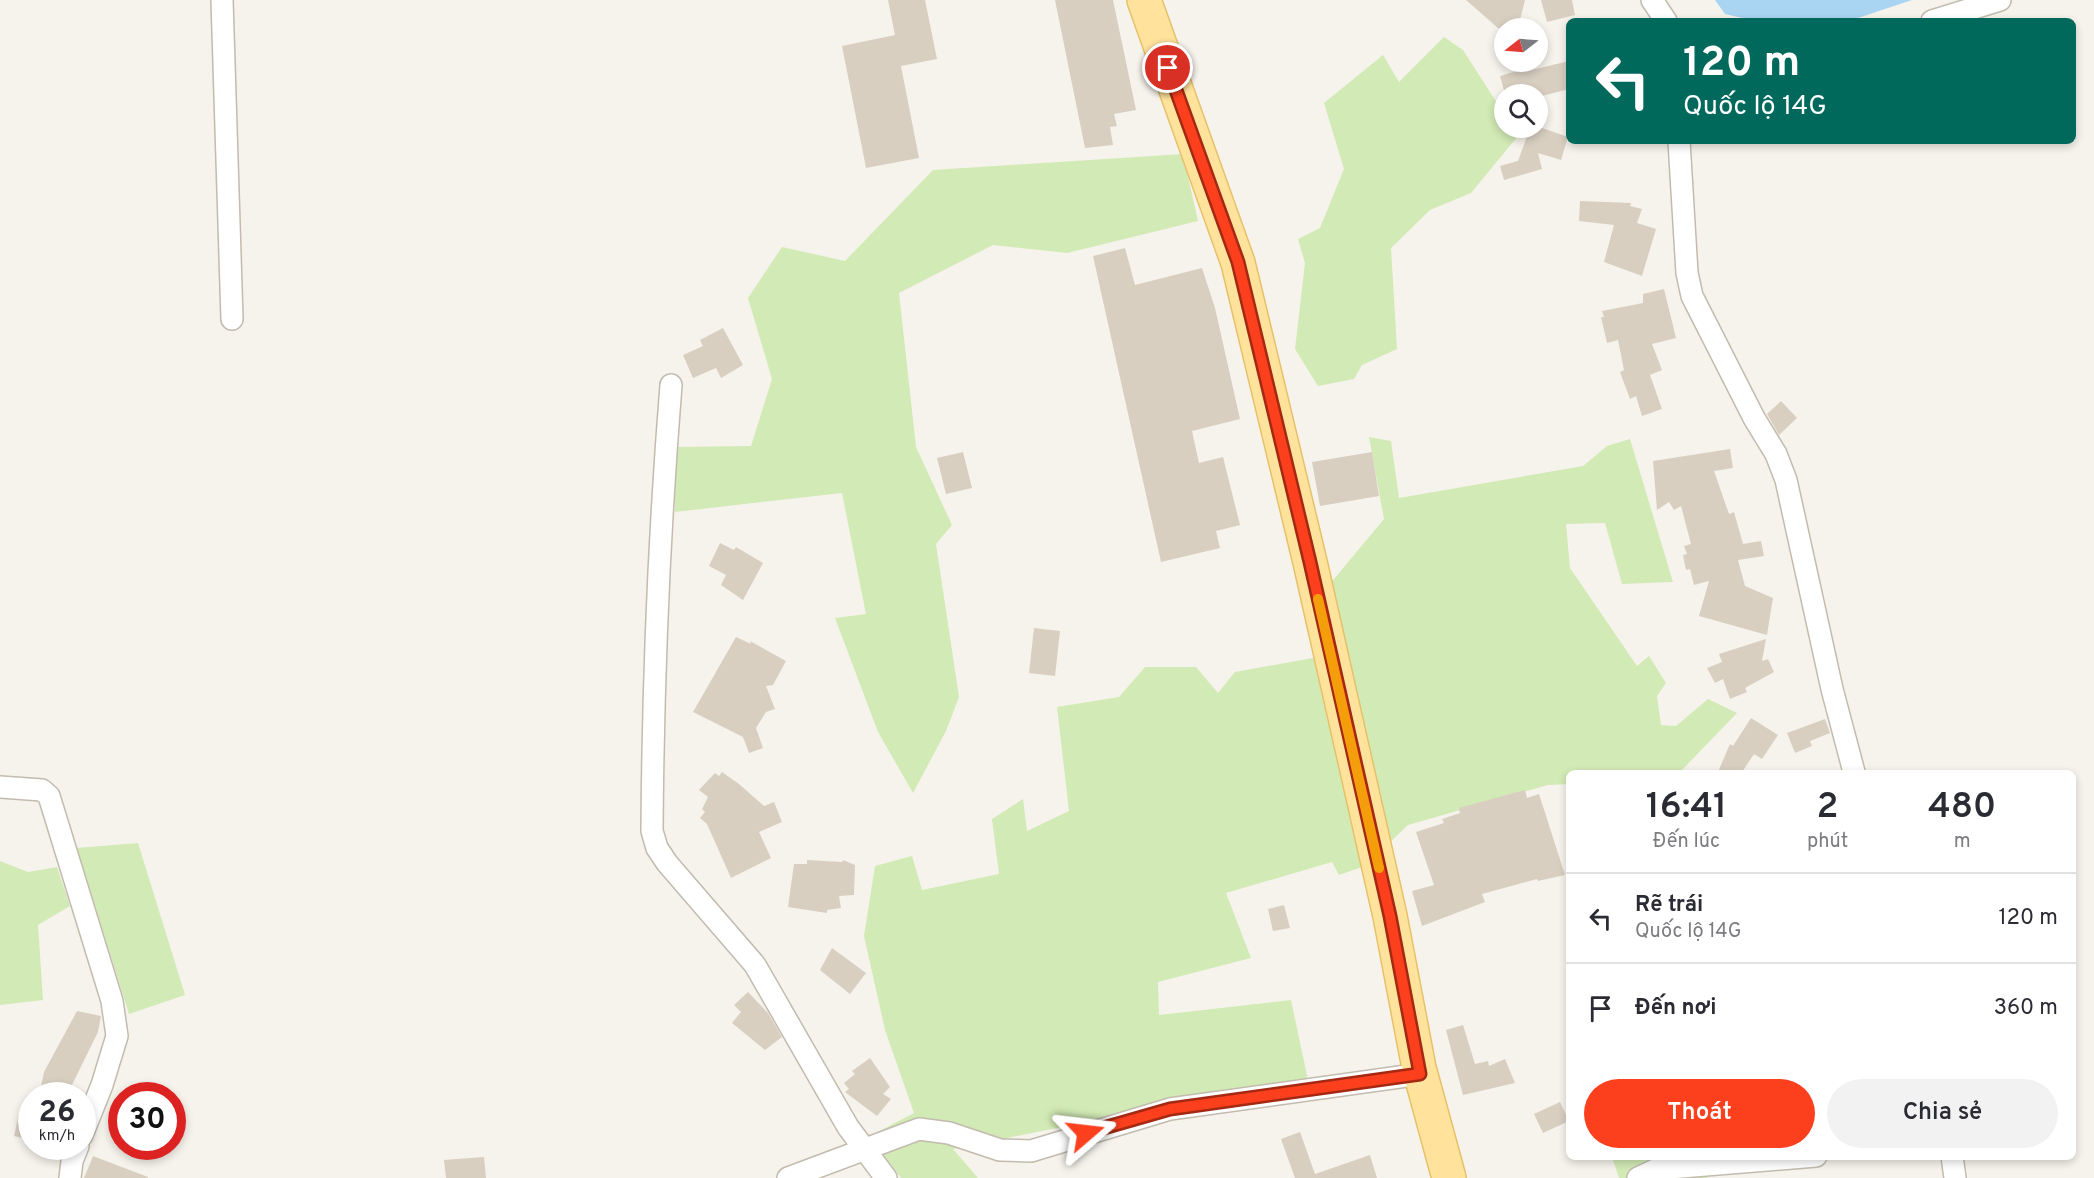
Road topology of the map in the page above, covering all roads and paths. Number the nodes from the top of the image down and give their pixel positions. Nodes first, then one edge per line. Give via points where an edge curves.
1 (222, 0) edge
2 (1144, 0) edge
3 (1652, 0) edge
4 (2000, 0) edge
5 (1664, 18) edge
6 (1942, 18) edge
7 (1679, 144) edge
8 (232, 319) dead end
9 (670, 385) dead end
10 (1853, 770) edge
11 (0, 787) edge
12 (1420, 1074) junction
13 (96, 1100) edge
14 (863, 1149) junction
15 (72, 1160) edge
16 (1767, 1160) edge
17 (1952, 1160) edge
18 (70, 1178) edge
19 (788, 1178) edge
20 (886, 1178) edge
21 (1449, 1178) edge
22 (1638, 1178) edge
23 (1954, 1178) edge

1 - 8 street
2 - 12 main road via 1238,262 1390,916
3 - 5 street
4 - 6 street
7 - 10 street via 1687,273 1692,296 1786,480
9 - 14 street via 659,526 652,831 657,848 668,863 755,965
11 - 13 street via 42,790 49,796 112,1001 117,1036
12 - 14 street via 1170,1109 1031,1151 1000,1150 929,1128
12 - 21 main road
14 - 19 street
14 - 20 street
15 - 18 street
16 - 22 street via 1657,1169
17 - 23 street

